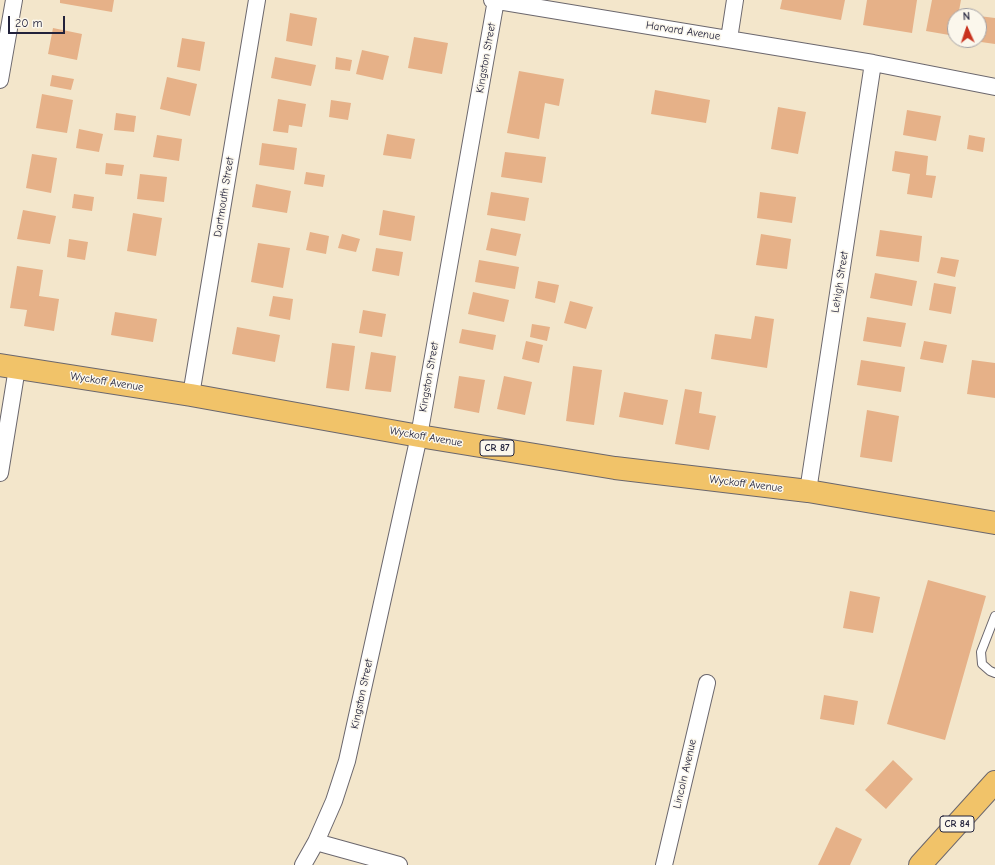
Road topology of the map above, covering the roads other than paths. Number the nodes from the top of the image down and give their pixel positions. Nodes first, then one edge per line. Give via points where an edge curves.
1 (14, 0) edge
2 (257, 0) edge
3 (495, 0) edge
4 (735, 0) edge
5 (729, 39) junction
6 (873, 68) junction
7 (0, 80) edge
8 (995, 87) edge
9 (9, 367) edge
10 (191, 395) junction
11 (419, 436) junction
12 (0, 473) edge
13 (808, 491) junction
14 (995, 523) edge
15 (995, 616) edge
16 (995, 673) edge
17 (707, 683) dead end
18 (995, 782) edge
19 (316, 842) junction
20 (303, 865) edge
21 (399, 865) edge
22 (664, 865) edge
23 (920, 865) edge

1 - 7 street
2 - 10 street, Dartmouth Street
3 - 5 street, Harvard Avenue
3 - 11 street, Kingston Street
4 - 5 street
5 - 6 street, Harvard Avenue
6 - 8 street, Harvard Avenue
6 - 13 street, Lehigh Street
9 - 10 main road, Wyckoff Avenue / CR 87
9 - 12 street
10 - 11 main road, Wyckoff Avenue / CR 87
11 - 13 main road, Wyckoff Avenue / CR 87 via 615,468
11 - 19 street, Kingston Street via 347,761
13 - 14 main road, Wyckoff Avenue / CR 87
15 - 16 lane via 981,652 982,664
17 - 22 street, Lincoln Avenue
18 - 23 main road, CR 84
19 - 20 street, Kingston Street
19 - 21 street

